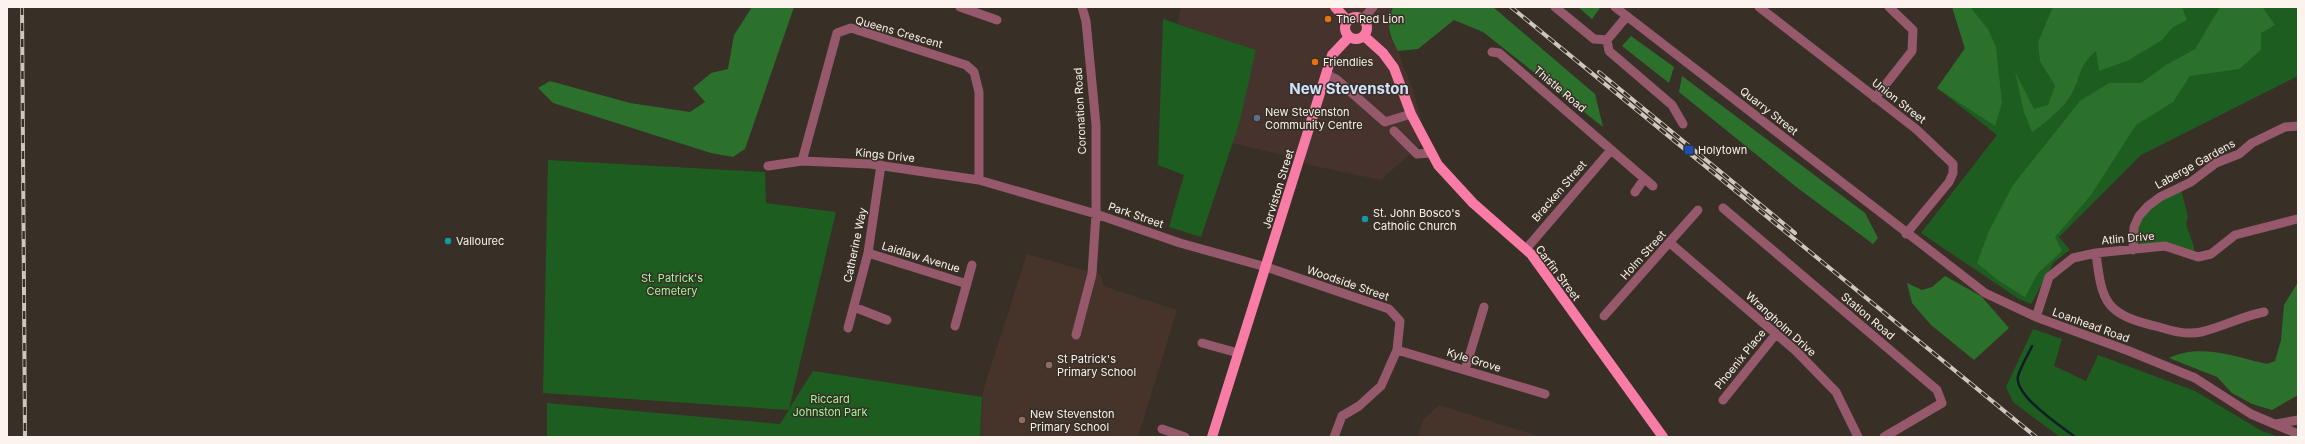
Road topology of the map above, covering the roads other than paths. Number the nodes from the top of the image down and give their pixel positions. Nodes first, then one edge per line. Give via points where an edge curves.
1 (960, 7) edge
2 (1082, 7) edge
3 (1335, 7) edge
4 (1373, 7) edge
5 (1555, 7) edge
6 (1615, 7) edge
7 (1759, 7) edge
8 (1889, 7) edge
9 (1627, 16) junction
10 (1363, 19) junction
11 (997, 20) dead end
12 (1347, 20) junction
13 (1364, 36) junction
14 (1348, 37) junction
15 (1607, 40) junction
16 (1492, 52) dead end
17 (1326, 74) junction
18 (1875, 98) junction
19 (1411, 114) junction
20 (1385, 122) junction
21 (1683, 124) dead end
22 (2298, 126) edge
23 (1611, 150) junction
24 (1430, 153) junction
25 (802, 161) junction
26 (881, 165) junction
27 (768, 166) dead end
28 (1644, 179) junction
29 (979, 180) junction
30 (998, 186) joint
31 (1653, 186) dead end
32 (1635, 192) dead end
33 (1722, 208) dead end
34 (1698, 210) dead end
35 (1096, 214) junction
36 (2297, 219) dead end
37 (1906, 234) junction
38 (1670, 243) junction
39 (1526, 249) junction
40 (2133, 250) junction
41 (868, 253) junction
42 (2096, 253) junction
43 (972, 265) dead end
44 (1266, 267) junction
45 (967, 284) junction
46 (854, 307) junction
47 (1484, 308) dead end
48 (2264, 312) dead end
49 (1604, 316) dead end
50 (2036, 317) junction
51 (887, 320) dead end
52 (955, 326) dead end
53 (848, 328) dead end
54 (1776, 334) junction
55 (1076, 335) dead end
56 (1202, 343) dead end
57 (1397, 350) junction
58 (1238, 353) junction
59 (1465, 370) junction
60 (1545, 394) dead end
61 (1723, 400) dead end
62 (2298, 420) edge
63 (2276, 424) junction
64 (1162, 429) dead end
65 (2298, 434) edge
66 (1185, 437) edge
67 (1212, 437) edge
68 (1334, 437) edge
69 (1663, 437) edge
70 (1858, 437) edge
71 (1884, 437) edge

1 - 11 street
2 - 35 street, Coronation Road via 1086,20 1096,126
3 - 12 main road
4 - 10 street
5 - 15 street via 1594,39
6 - 9 street, Quarry Street
7 - 18 street, Union Street
8 - 18 street via 1913,30 1912,51
9 - 15 street
9 - 37 street, Quarry Street
10 - 12 main road via 1357,17
10 - 13 main road via 1367,26
12 - 14 main road via 1344,27
13 - 14 main road via 1358,39
13 - 19 main road, Carfin Street via 1383,53 1394,68
14 - 17 main road, Jerviston Street via 1332,55
15 - 21 street via 1609,51 1672,105
16 - 23 street, Thistle Road via 1499,53
17 - 20 street via 1336,79
17 - 44 main road, Jerviston Street
18 - 37 street, Union Street via 1916,129 1953,164 1949,182
19 - 20 street
19 - 24 main road, Carfin Street
20 - 24 street via 1392,135 1417,154
22 - 40 street, Laberge Gardens via 2285,127 2252,143 2239,154 2216,163 2191,182 2160,197 2139,216 2134,227
23 - 28 street, Thistle Road
23 - 39 street, Bracken Street
24 - 39 main road, Carfin Street via 1473,203
25 - 26 street, Kings Drive
25 - 27 street, Kings Drive
25 - 29 street, Queens Crescent via 837,33 851,28 966,65 974,72 978,92
26 - 29 street, Kings Drive
26 - 41 street, Catherine Way
28 - 31 street, Thistle Road
28 - 32 street
29 - 30 street, Kings Drive
30 - 35 street, Park Street
33 - 71 street, Station Road via 1937,390 1942,403
34 - 38 street, Holm Street
35 - 44 street, Park Street via 1180,243
35 - 55 street, Coronation Road via 1092,274
36 - 40 street, Atlin Drive via 2235,235 2210,254 2198,257 2165,246
37 - 50 street, Loanhead Road via 1985,293
38 - 49 street, Holm Street
38 - 54 street, Wrangholm Drive
39 - 69 main road, Carfin Street
40 - 42 street, Atlin Drive
41 - 45 street, Laidlaw Avenue
41 - 46 street, Catherine Way
42 - 48 street via 2100,288 2113,309 2132,320 2187,334 2229,323 2246,315
42 - 50 street, Atlin Drive via 2073,258 2049,277
43 - 45 street
44 - 57 street, Woodside Street via 1389,309 1400,322
44 - 58 main road, Jerviston Street
45 - 52 street
46 - 51 street
46 - 53 street, Catherine Way
47 - 59 street
50 - 63 street, Loanhead Road via 2195,378 2211,386 2241,408
54 - 61 street, Phoenix Place
54 - 70 street, Wrangholm Drive via 1836,392
56 - 58 street
57 - 59 street, Kyle Grove
57 - 68 street, Woodside Street via 1381,386 1359,406 1342,416
58 - 67 main road, Jerviston Street
59 - 60 street, Kyle Grove
62 - 63 street
63 - 65 street, Loanhead Road
64 - 66 street

